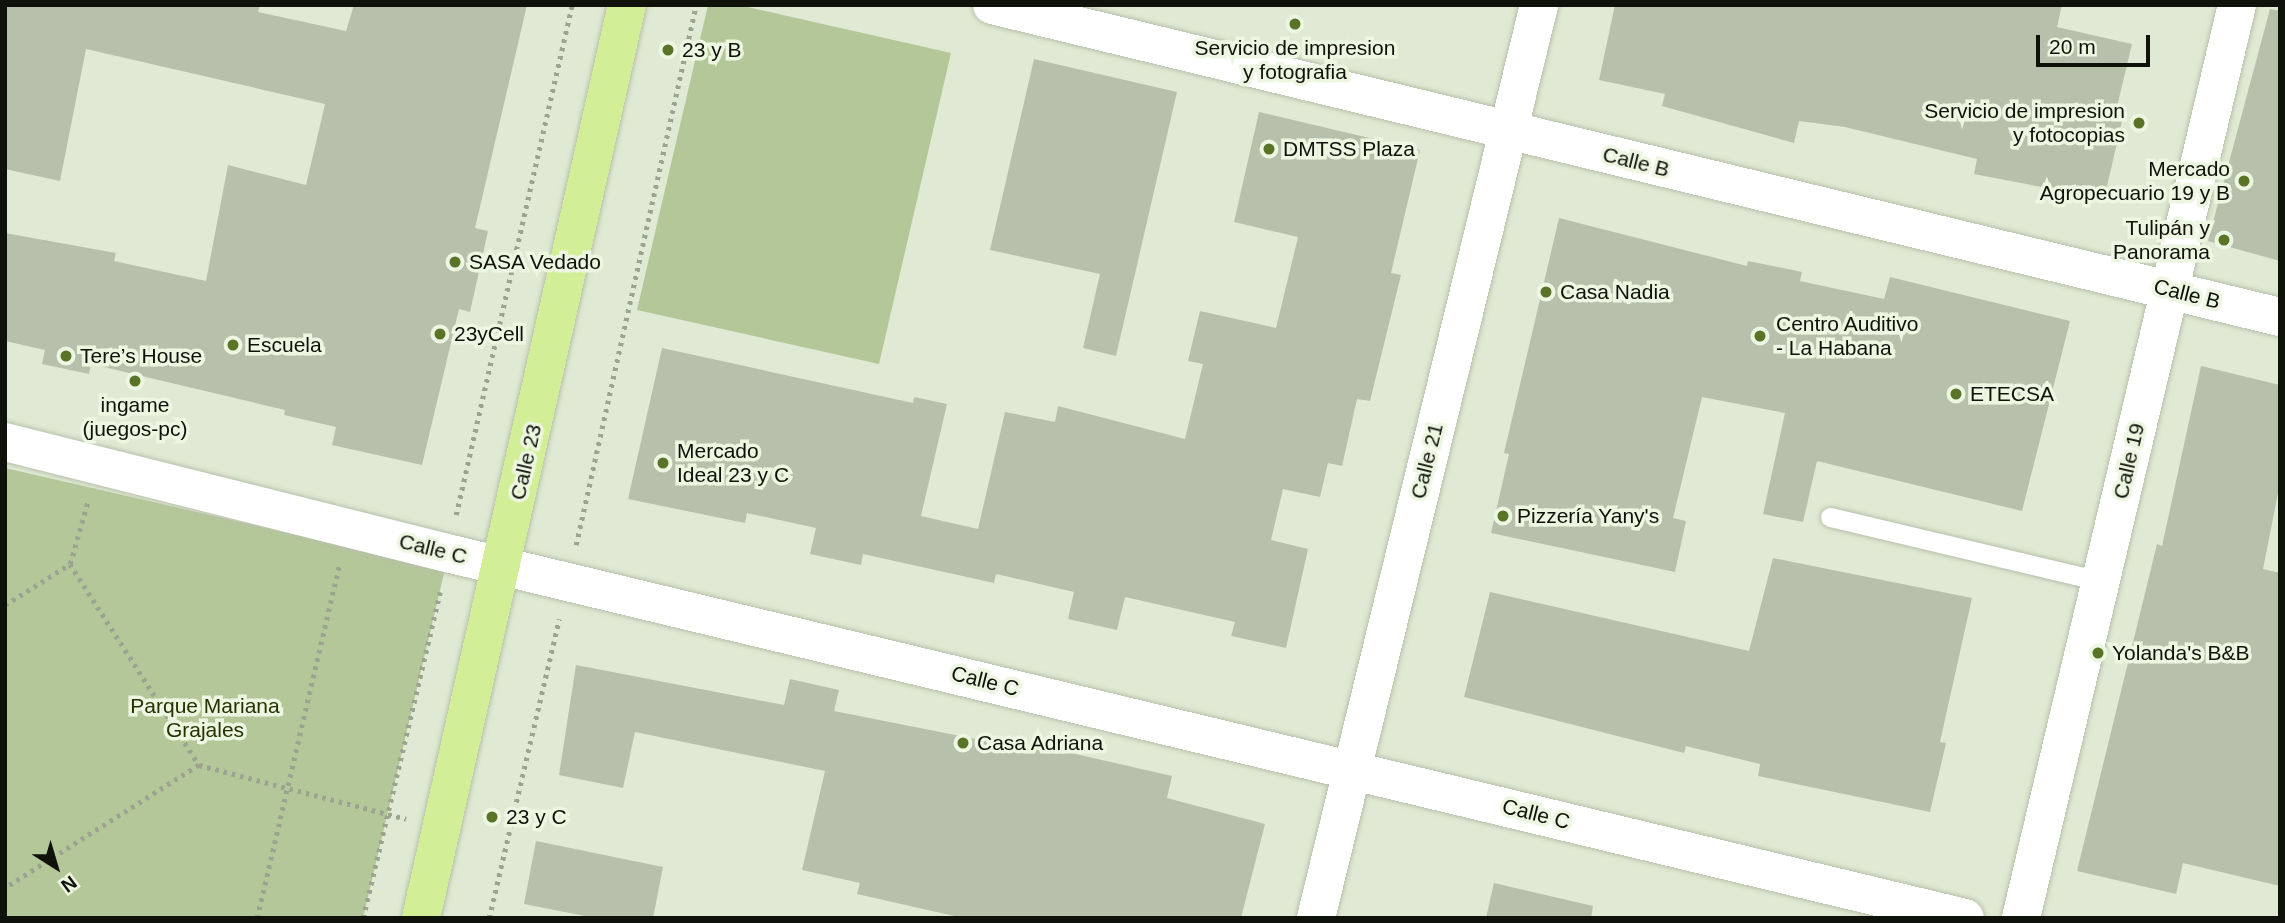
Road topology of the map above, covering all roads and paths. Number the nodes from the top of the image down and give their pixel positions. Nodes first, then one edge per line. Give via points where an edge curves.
1 (572, 5) edge
2 (627, 5) edge
3 (696, 5) edge
4 (992, 5) edge
5 (1539, 5) edge
6 (2237, 5) edge
7 (1510, 131) junction
8 (2170, 290) junction
9 (2280, 317) edge
10 (5, 442) edge
11 (92, 488) dead end
12 (1830, 517) dead end
13 (447, 553) junction
14 (341, 559) dead end
15 (70, 564) junction
16 (504, 566) junction
17 (568, 581) junction
18 (2101, 581) junction
19 (5, 605) edge
20 (199, 765) junction
21 (1350, 769) junction
22 (287, 788) junction
23 (387, 814) junction
24 (441, 828) junction
25 (5, 888) edge
26 (257, 918) edge
27 (363, 918) edge
28 (421, 918) edge
29 (489, 918) edge
30 (1316, 918) edge
31 (1965, 918) edge
32 (2021, 918) edge

1 - 13 path
2 - 16 main road, Calle 23
3 - 17 path
4 - 7 street, Calle B
5 - 7 street, Calle 21
6 - 8 street, Calle 19
7 - 8 street, Calle B
7 - 21 street, Calle 21
8 - 9 street, Calle B
8 - 18 street, Calle 19
10 - 13 street, Calle C
11 - 15 path
12 - 18 lane
13 - 16 street, Calle C
13 - 23 path
14 - 22 path
15 - 19 path
15 - 20 path
16 - 17 street, Calle C
16 - 24 main road, Calle 23
17 - 21 street, Calle C
17 - 29 path
18 - 32 street, Calle 19
20 - 22 path
20 - 25 path
21 - 30 street, Calle 21
21 - 31 street, Calle C
22 - 23 path
22 - 26 path
23 - 24 path
23 - 27 path
24 - 28 main road, Calle 23

